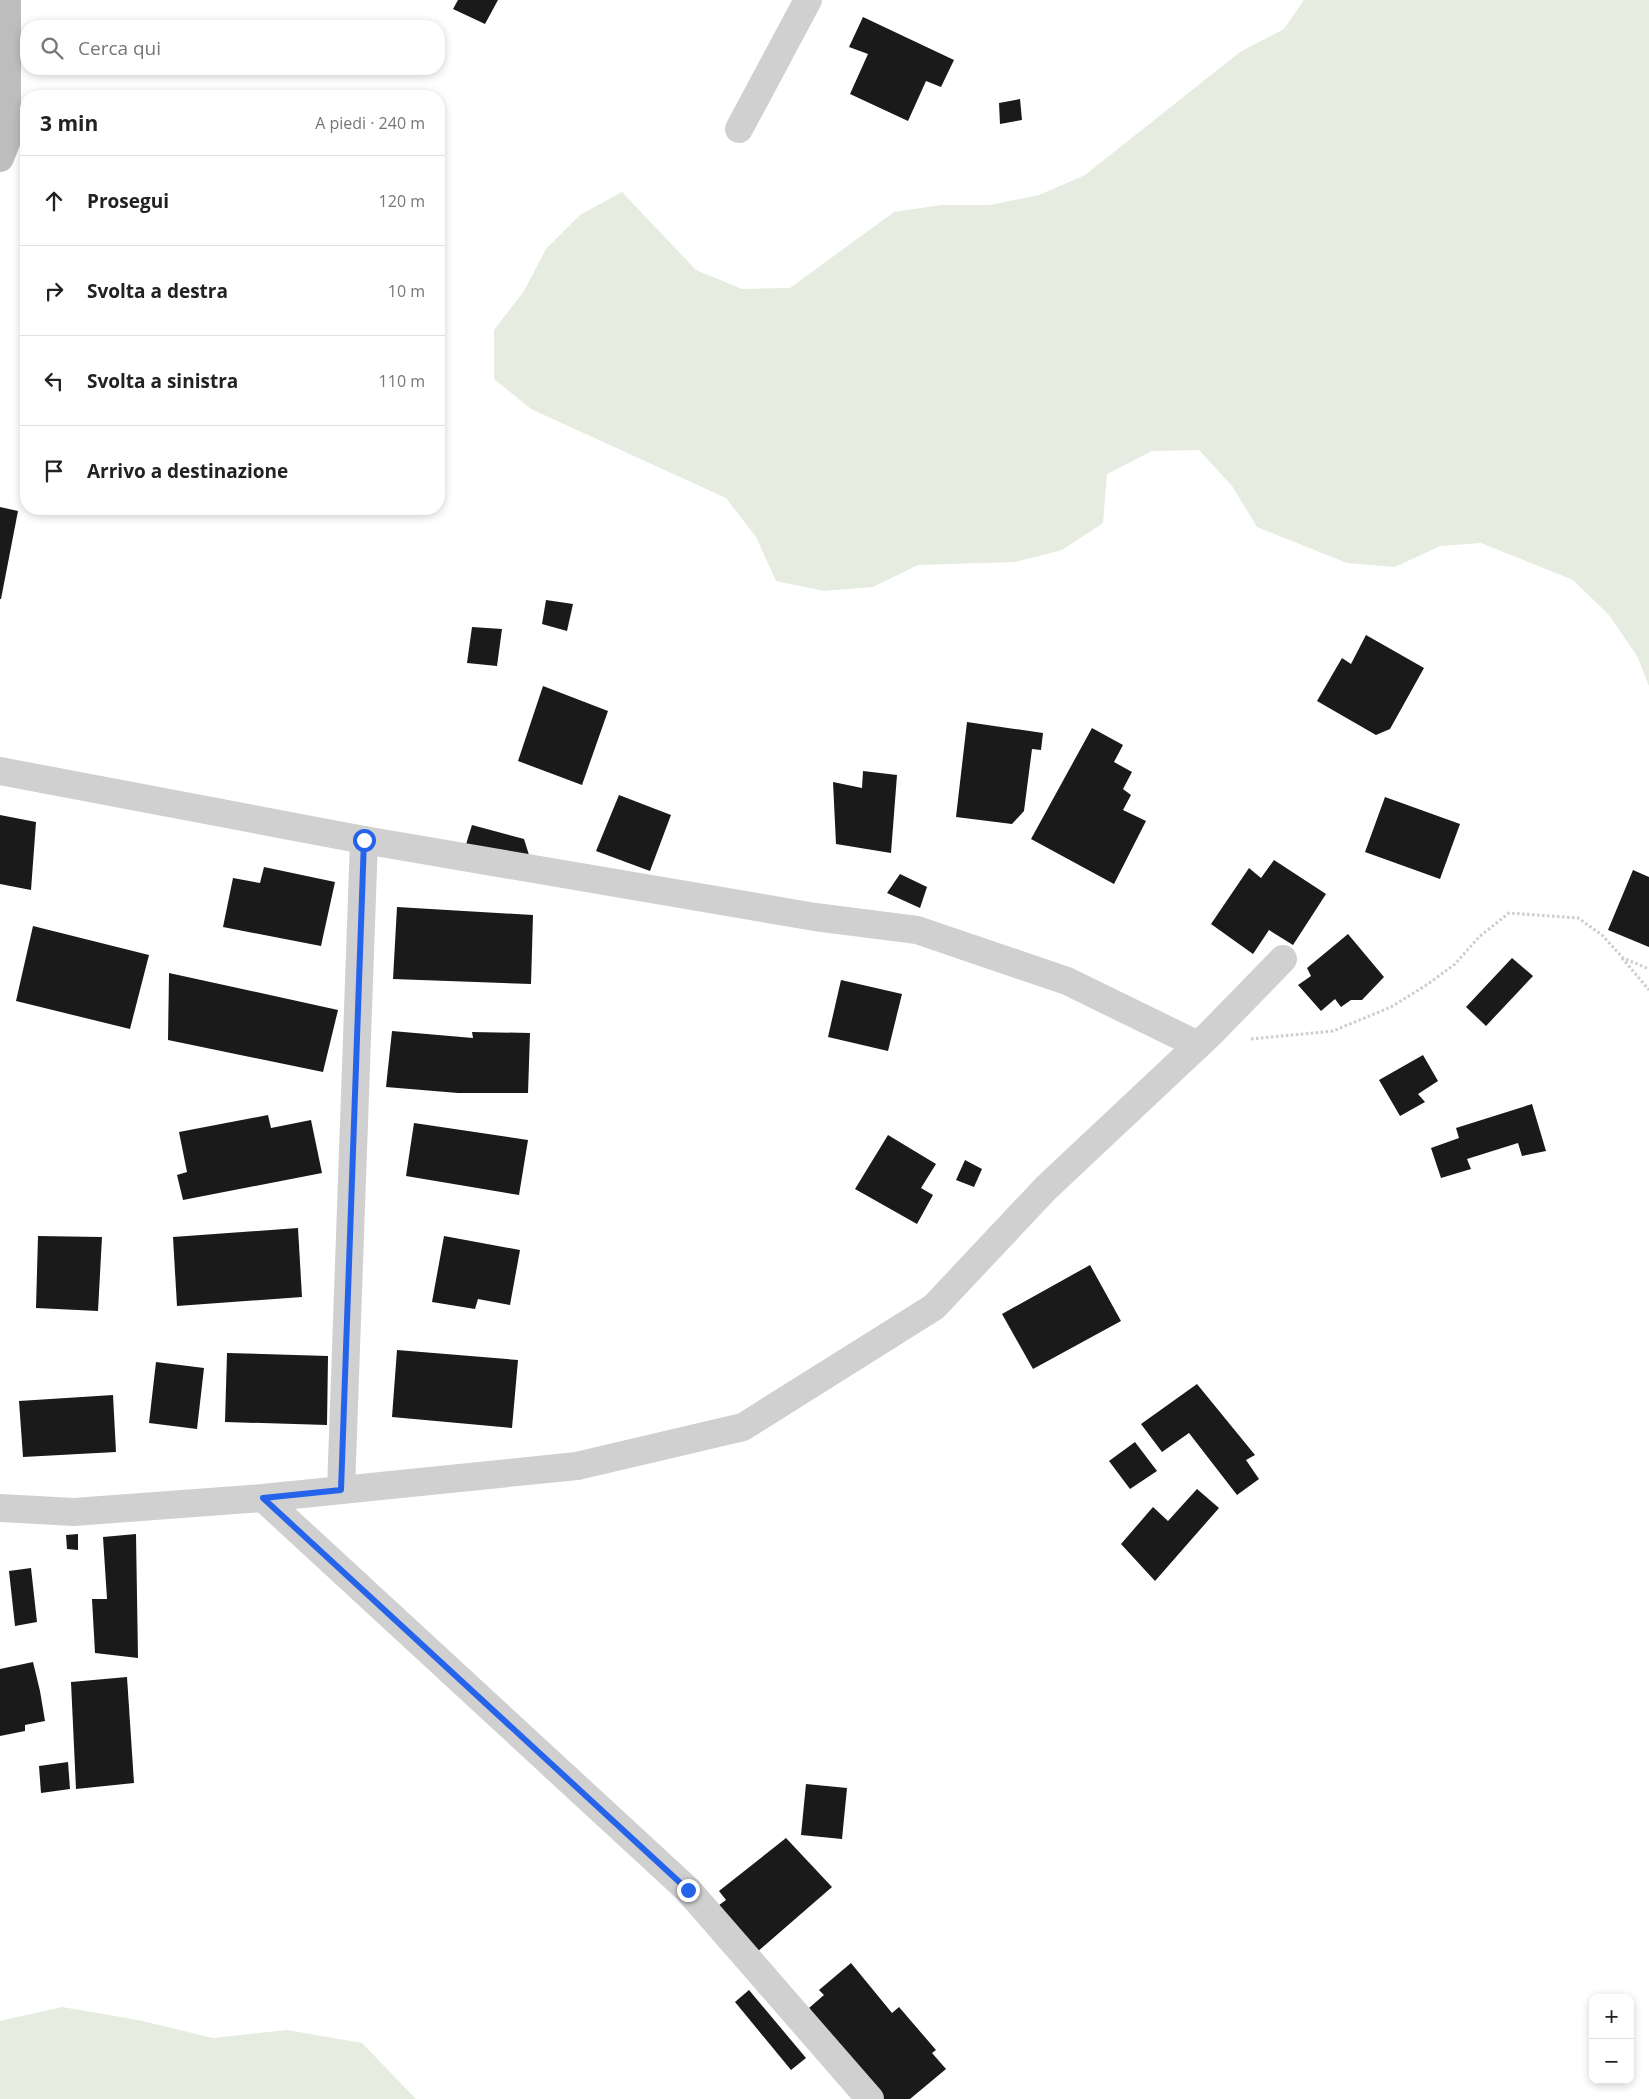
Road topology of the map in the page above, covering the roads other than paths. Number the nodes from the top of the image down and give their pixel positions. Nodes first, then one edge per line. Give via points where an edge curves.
1 (8, 0) edge
2 (808, 0) edge
3 (739, 129) dead end
4 (0, 158) edge
5 (0, 771) edge
6 (364, 840) junction
7 (1283, 959) dead end
8 (1198, 1045) junction
9 (341, 1490) junction
10 (263, 1498) junction
11 (0, 1508) edge
12 (870, 2099) edge

1 - 4 street via 7,140
2 - 3 street
5 - 6 street
6 - 8 street via 815,917 916,930 1067,981
6 - 9 street
7 - 8 street
8 - 9 street via 1046,1188 934,1307 743,1427 577,1466
9 - 10 street
10 - 11 street via 74,1512
10 - 12 street via 688,1890

